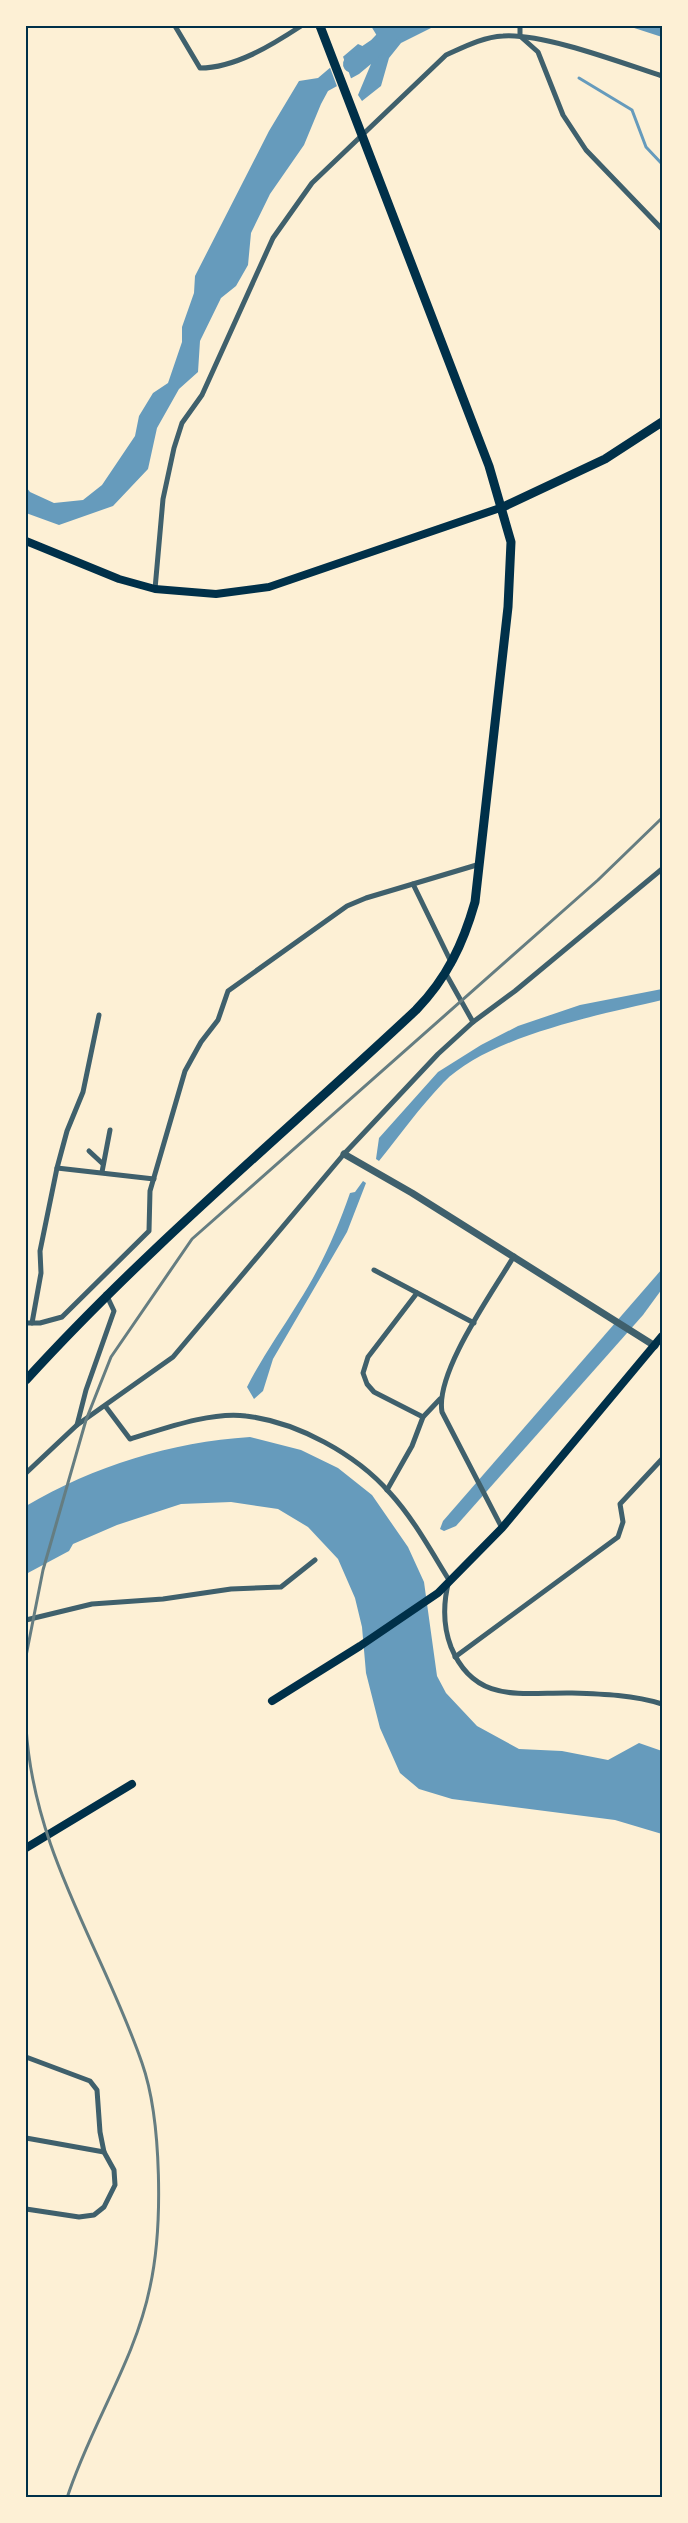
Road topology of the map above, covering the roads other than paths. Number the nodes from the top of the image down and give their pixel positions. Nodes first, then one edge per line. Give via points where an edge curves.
1 (175, 26) edge
2 (301, 26) edge
3 (320, 26) edge
4 (520, 31) edge
5 (663, 76) edge
6 (663, 229) edge
7 (663, 422) edge
8 (502, 507) junction
9 (26, 541) edge
10 (155, 589) junction
11 (480, 864) junction
12 (663, 869) edge
13 (414, 884) junction
14 (452, 964) junction
15 (446, 974) junction
16 (99, 1015) dead end
17 (473, 1022) junction
18 (110, 1130) dead end
19 (89, 1151) dead end
20 (344, 1154) junction
21 (103, 1164) junction
22 (57, 1168) junction
23 (102, 1172) junction
24 (154, 1179) junction
25 (514, 1256) junction
26 (374, 1270) dead end
27 (417, 1293) junction
28 (106, 1294) junction
29 (29, 1323) edge
30 (474, 1323) junction
31 (663, 1336) edge
32 (655, 1346) junction
33 (26, 1380) edge
34 (440, 1399) junction
35 (106, 1407) junction
36 (423, 1417) junction
37 (76, 1425) junction
38 (663, 1459) edge
39 (27, 1470) edge
40 (387, 1490) junction
41 (502, 1528) junction
42 (315, 1560) dead end
43 (449, 1580) junction
44 (26, 1620) edge
45 (455, 1657) junction
46 (272, 1701) dead end
47 (663, 1704) edge
48 (132, 1784) dead end
49 (26, 1848) edge
50 (26, 2057) edge
51 (26, 2138) edge
52 (104, 2152) junction
53 (26, 2209) edge

1 - 2 street via 200,68 219,68
3 - 8 highway
4 - 5 street
4 - 6 street via 538,52 563,115 586,150
4 - 10 street via 446,54 312,183 282,224 202,395 180,432 163,499
7 - 8 highway via 605,459
8 - 10 main road via 269,587 216,594
8 - 11 highway via 511,542 510,577
9 - 10 main road via 119,579
11 - 13 street
11 - 14 highway via 468,927
12 - 17 street
13 - 14 street
13 - 24 street via 347,906 228,991 218,1020 185,1071
14 - 15 highway
15 - 17 street
15 - 28 highway via 416,1010
16 - 22 street via 83,1092
17 - 20 street
18 - 21 street
19 - 21 street
20 - 25 street
20 - 35 street via 173,1357
21 - 23 street
22 - 23 street
22 - 29 street
23 - 24 street
24 - 29 street via 149,1231 62,1317
25 - 30 street
25 - 32 street
26 - 27 street
27 - 30 street
27 - 36 street via 368,1357 363,1373 374,1392
28 - 33 highway
28 - 37 street via 114,1311
30 - 34 street
31 - 32 main road
32 - 41 main road
34 - 36 street
34 - 41 street via 442,1412
35 - 37 street
35 - 40 street via 130,1439 222,1417 245,1415 273,1422 293,1428 355,1462
36 - 40 street
37 - 39 street
38 - 45 street via 620,1504 623,1522 618,1537
40 - 43 street
41 - 43 main road
42 - 44 street via 281,1587 231,1588 163,1599 92,1604
43 - 45 street via 445,1625
43 - 46 main road via 438,1593
45 - 47 street via 470,1677 493,1691 641,1697
48 - 49 main road
50 - 52 street via 90,2081 97,2090
51 - 52 street
52 - 53 street via 114,2170 115,2185 104,2207 94,2215 78,2217

